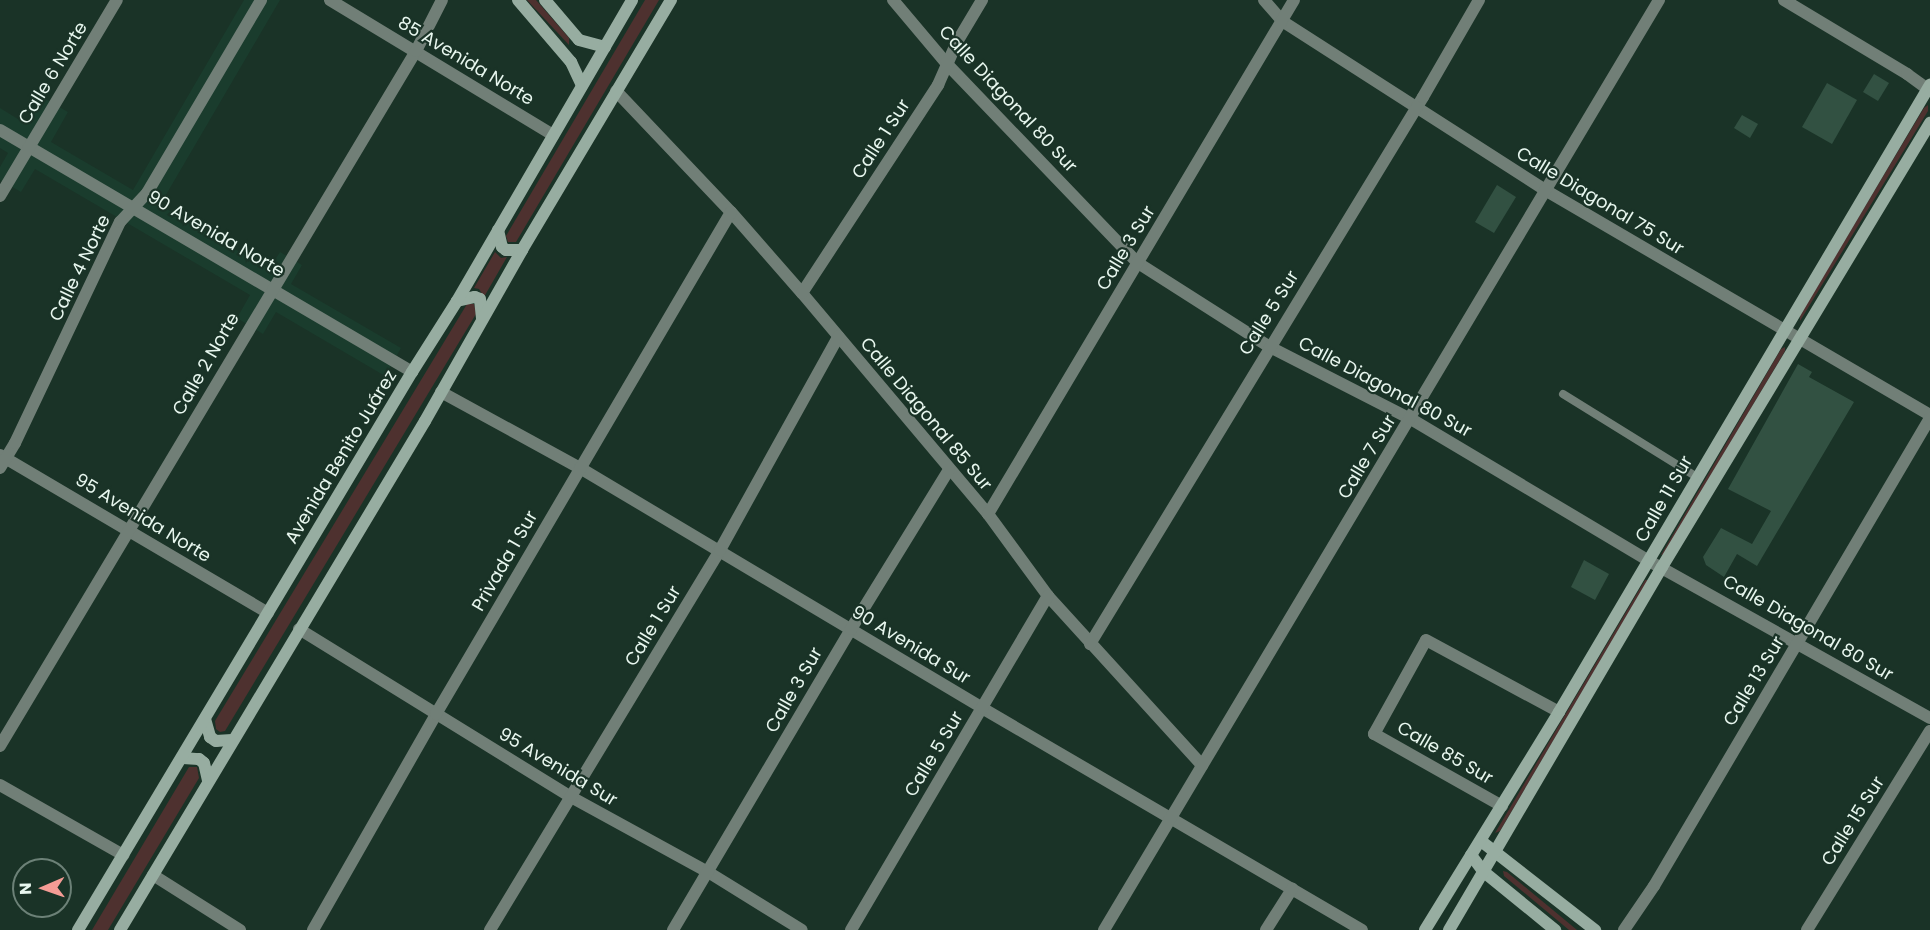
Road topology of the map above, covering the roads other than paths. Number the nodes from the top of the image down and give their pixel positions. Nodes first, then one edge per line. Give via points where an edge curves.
1 (117, 0) edge
2 (261, 0) edge
3 (330, 0) edge
4 (442, 0) edge
5 (518, 0) edge
6 (545, 0) edge
7 (632, 0) edge
8 (671, 0) edge
9 (894, 0) edge
10 (982, 0) edge
11 (1264, 0) edge
12 (1294, 0) edge
13 (1479, 0) edge
14 (1659, 0) edge
15 (1784, 0) edge
16 (1282, 21) junction
17 (605, 46) junction
18 (416, 51) junction
19 (946, 63) junction
20 (582, 86) junction
21 (1929, 88) edge
22 (616, 91) junction
23 (1415, 108) junction
24 (1930, 123) edge
25 (0, 130) edge
26 (553, 135) junction
27 (30, 147) junction
28 (1545, 189) junction
29 (0, 196) edge
30 (133, 207) junction
31 (731, 212) junction
32 (498, 230) junction
33 (522, 250) junction
34 (1138, 263) junction
35 (272, 288) junction
36 (802, 293) junction
37 (457, 301) junction
38 (482, 319) junction
39 (1783, 332) junction
40 (838, 337) junction
41 (1801, 339) junction
42 (1270, 347) junction
43 (412, 372) junction
44 (441, 392) junction
45 (1563, 394) dead end
46 (1930, 417) edge
47 (1411, 419) junction
48 (2, 460) edge
49 (580, 468) junction
50 (949, 470) junction
51 (1697, 477) junction
52 (988, 514) junction
53 (127, 530) junction
54 (720, 550) junction
55 (1649, 561) junction
56 (1662, 567) junction
57 (1048, 596) junction
58 (268, 613) junction
59 (299, 629) junction
60 (851, 629) junction
61 (1090, 644) junction
62 (1797, 644) junction
63 (982, 708) junction
64 (1558, 712) junction
65 (436, 714) junction
66 (1930, 718) edge
67 (205, 719) junction
68 (1930, 731) edge
69 (232, 740) junction
70 (0, 746) edge
71 (183, 758) junction
72 (1202, 765) junction
73 (208, 781) junction
74 (0, 785) edge
75 (571, 797) junction
76 (1502, 806) junction
77 (1171, 819) junction
78 (1481, 841) junction
79 (1496, 851) junction
80 (123, 855) junction
81 (1471, 855) junction
82 (708, 872) junction
83 (1484, 872) junction
84 (153, 875) junction
85 (1292, 889) junction
86 (78, 930) edge
87 (120, 930) edge
88 (240, 930) edge
89 (313, 930) edge
90 (490, 930) edge
91 (673, 930) edge
92 (802, 930) edge
93 (851, 930) edge
94 (1104, 930) edge
95 (1266, 930) edge
96 (1362, 930) edge
97 (1425, 930) edge
98 (1449, 930) edge
99 (1555, 930) edge
100 (1595, 930) edge
101 (1624, 930) edge
102 (1807, 930) edge

1 - 27 street, Calle 6 Norte
2 - 30 street, Calle 4 Norte via 147,193
3 - 18 street, 85 Avenida Norte
4 - 18 street, Calle 2 Norte
5 - 20 main road via 571,62
6 - 17 main road via 579,40
7 - 17 main road, Avenida Benito Juárez
8 - 22 main road
9 - 19 street, Calle Diagonal 80 Sur
10 - 19 street, Calle 1 Sur
11 - 16 street, Calle Diagonal 75 Sur
12 - 16 street, Calle 3 Sur
13 - 23 street, Calle 5 Sur
14 - 28 street, Calle 7 Sur
15 - 21 street
16 - 23 street, Calle Diagonal 75 Sur
16 - 34 street, Calle 3 Sur
17 - 20 main road, Avenida Benito Juárez
18 - 26 street, 85 Avenida Norte
18 - 35 street, Calle 2 Norte
19 - 34 street, Calle Diagonal 80 Sur
19 - 36 street, Calle 1 Sur via 938,85
20 - 26 main road, Avenida Benito Juárez
21 - 39 main road, Calle 11 Sur
22 - 31 street, Calle Diagonal 85 Sur
22 - 33 main road
23 - 28 street, Calle Diagonal 75 Sur
23 - 42 street, Calle 5 Sur
24 - 41 main road, Calle 11 Sur
25 - 27 street, 90 Avenida Norte
26 - 32 main road, Avenida Benito Juárez
27 - 29 street, Calle 6 Norte
27 - 30 street, 90 Avenida Norte
28 - 39 street, Calle Diagonal 75 Sur
28 - 47 street, Calle 7 Sur
30 - 35 street, 90 Avenida Norte
30 - 48 street, Calle 4 Norte via 120,222
31 - 36 street, Calle Diagonal 85 Sur
31 - 49 street, Privada 1 Sur
32 - 33 main road via 502,247
32 - 37 main road, Avenida Benito Juárez
33 - 38 main road
34 - 42 street, Calle Diagonal 80 Sur
34 - 52 street, Calle 3 Sur
35 - 43 street, 90 Avenida Norte
35 - 53 street, Calle 2 Norte via 142,511
36 - 40 street, Calle Diagonal 85 Sur
37 - 38 main road via 480,299
37 - 43 main road, Avenida Benito Juárez
38 - 44 main road
39 - 41 street, Calle Diagonal 75 Sur
39 - 51 main road, Calle 11 Sur
40 - 50 street, Calle Diagonal 85 Sur
40 - 54 street, Calle 1 Sur
41 - 46 street, Calle Diagonal 75 Sur
41 - 56 main road, Calle 11 Sur
42 - 47 street, Calle Diagonal 80 Sur
42 - 61 street, Calle 5 Sur
43 - 58 main road, Avenida Benito Juárez
44 - 49 street, 90 Avenida Sur
44 - 59 main road
45 - 51 lane
46 - 62 street, Calle 13 Sur
47 - 55 street, Calle Diagonal 80 Sur
47 - 72 street, Calle 7 Sur
48 - 53 street, 95 Avenida Norte
49 - 54 street, 90 Avenida Sur
49 - 65 street, Privada 1 Sur
50 - 52 street, Calle Diagonal 85 Sur
50 - 60 street, Calle 3 Sur
51 - 55 main road, Calle 11 Sur
52 - 57 street, Calle Diagonal 85 Sur
53 - 58 street, 95 Avenida Norte
53 - 70 street, Calle 2 Norte
54 - 60 street, 90 Avenida Sur
54 - 75 street, Calle 1 Sur
55 - 56 street, Calle Diagonal 80 Sur
55 - 64 main road, Calle 11 Sur
56 - 62 street, Calle Diagonal 80 Sur
56 - 79 main road, Calle 11 Sur
57 - 61 street, Calle Diagonal 85 Sur
57 - 63 street, Calle 5 Sur
58 - 67 main road, Avenida Benito Juárez
59 - 65 street, 95 Avenida Sur
59 - 69 main road
60 - 63 street, 90 Avenida Sur
60 - 82 street, Calle 3 Sur
61 - 72 street, Calle Diagonal 85 Sur
62 - 66 street, Calle Diagonal 80 Sur
62 - 101 street, Calle 13 Sur
63 - 77 street, 90 Avenida Sur
63 - 93 street, Calle 5 Sur
64 - 76 main road, Calle 11 Sur
64 - 76 street, Calle 85 Sur via 1426,640 1374,734
65 - 75 street, 95 Avenida Sur
65 - 89 street, Privada 1 Sur
67 - 69 main road via 210,737 216,741
67 - 71 main road, Avenida Benito Juárez
68 - 102 street, Calle 15 Sur
69 - 73 main road
71 - 73 main road via 199,759
71 - 80 main road, Avenida Benito Juárez
72 - 77 street, Calle 7 Sur
73 - 84 main road
74 - 80 street
75 - 82 street, 95 Avenida Sur
75 - 90 street, Calle 1 Sur
76 - 78 main road, Calle 11 Sur
77 - 85 street, 90 Avenida Sur
77 - 94 street, Calle 7 Sur
78 - 79 main road
78 - 81 main road, Calle 11 Sur
79 - 83 main road, Calle 11 Sur
79 - 100 main road
80 - 86 main road, Avenida Benito Juárez
81 - 83 main road
81 - 97 main road, Calle 11 Sur
82 - 91 street, Calle 3 Sur
82 - 92 street, 95 Avenida Sur
83 - 98 main road, Calle 11 Sur
83 - 99 main road
84 - 87 main road
84 - 88 street
85 - 95 street
85 - 96 street, 90 Avenida Sur

